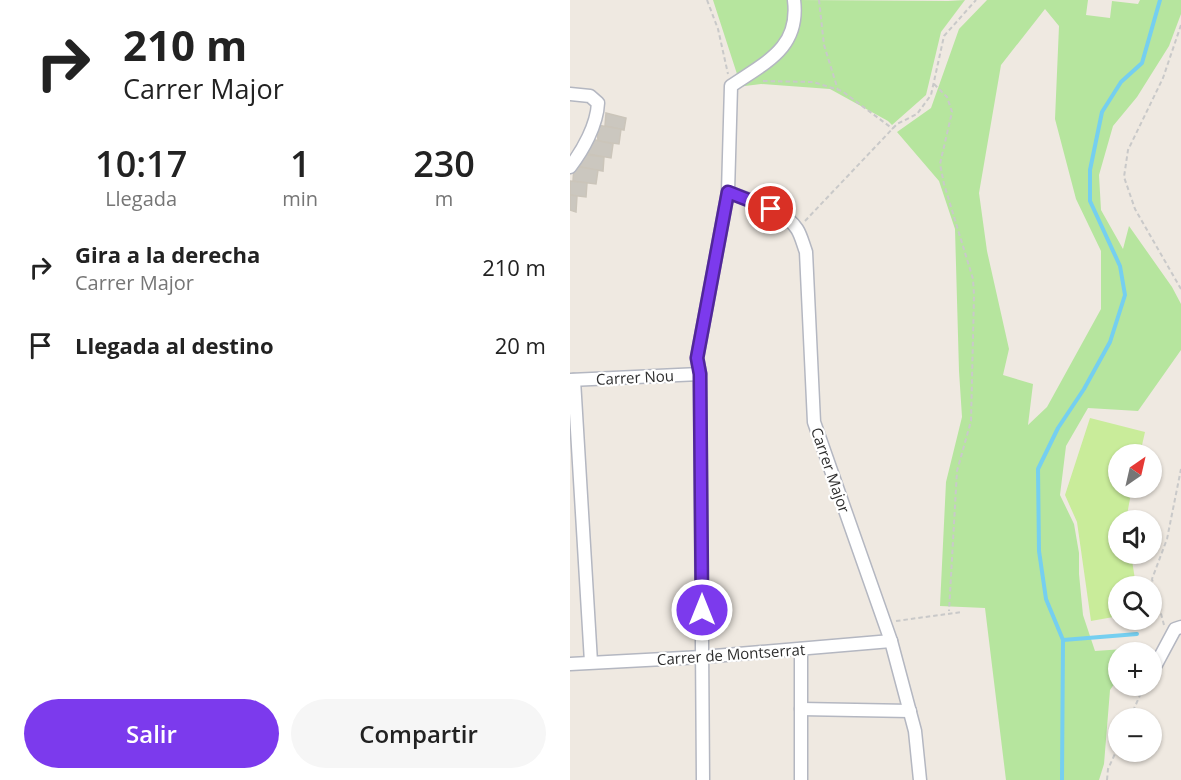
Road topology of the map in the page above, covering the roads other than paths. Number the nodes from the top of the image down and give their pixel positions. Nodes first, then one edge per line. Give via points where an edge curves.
1 (794, 0) edge
2 (570, 94) edge
3 (570, 167) edge
4 (728, 192) junction
5 (700, 374) junction
6 (572, 380) edge
7 (1181, 627) edge
8 (891, 641) junction
9 (801, 649) junction
10 (1162, 653) edge
11 (702, 657) junction
12 (591, 662) junction
13 (570, 664) edge
14 (801, 709) junction
15 (910, 711) junction
16 (703, 780) edge
17 (801, 780) edge
18 (920, 780) edge

1 - 4 street via 796,14 791,36 780,53 731,86
2 - 3 street via 590,96 598,103 598,115
4 - 5 street via 697,358
4 - 8 street, Carrer Major via 771,209 798,229 806,252 814,422
5 - 6 street, Carrer Nou
5 - 11 street
6 - 12 street
7 - 10 street via 1175,629
8 - 9 street, Carrer de Montserrat
8 - 15 street, Carrer Major
9 - 11 street, Carrer de Montserrat
9 - 14 street
11 - 12 street, Carrer de Montserrat
11 - 16 street
12 - 13 street, Carrer de Montserrat
14 - 15 street
14 - 17 street
15 - 18 street, Carrer Major

